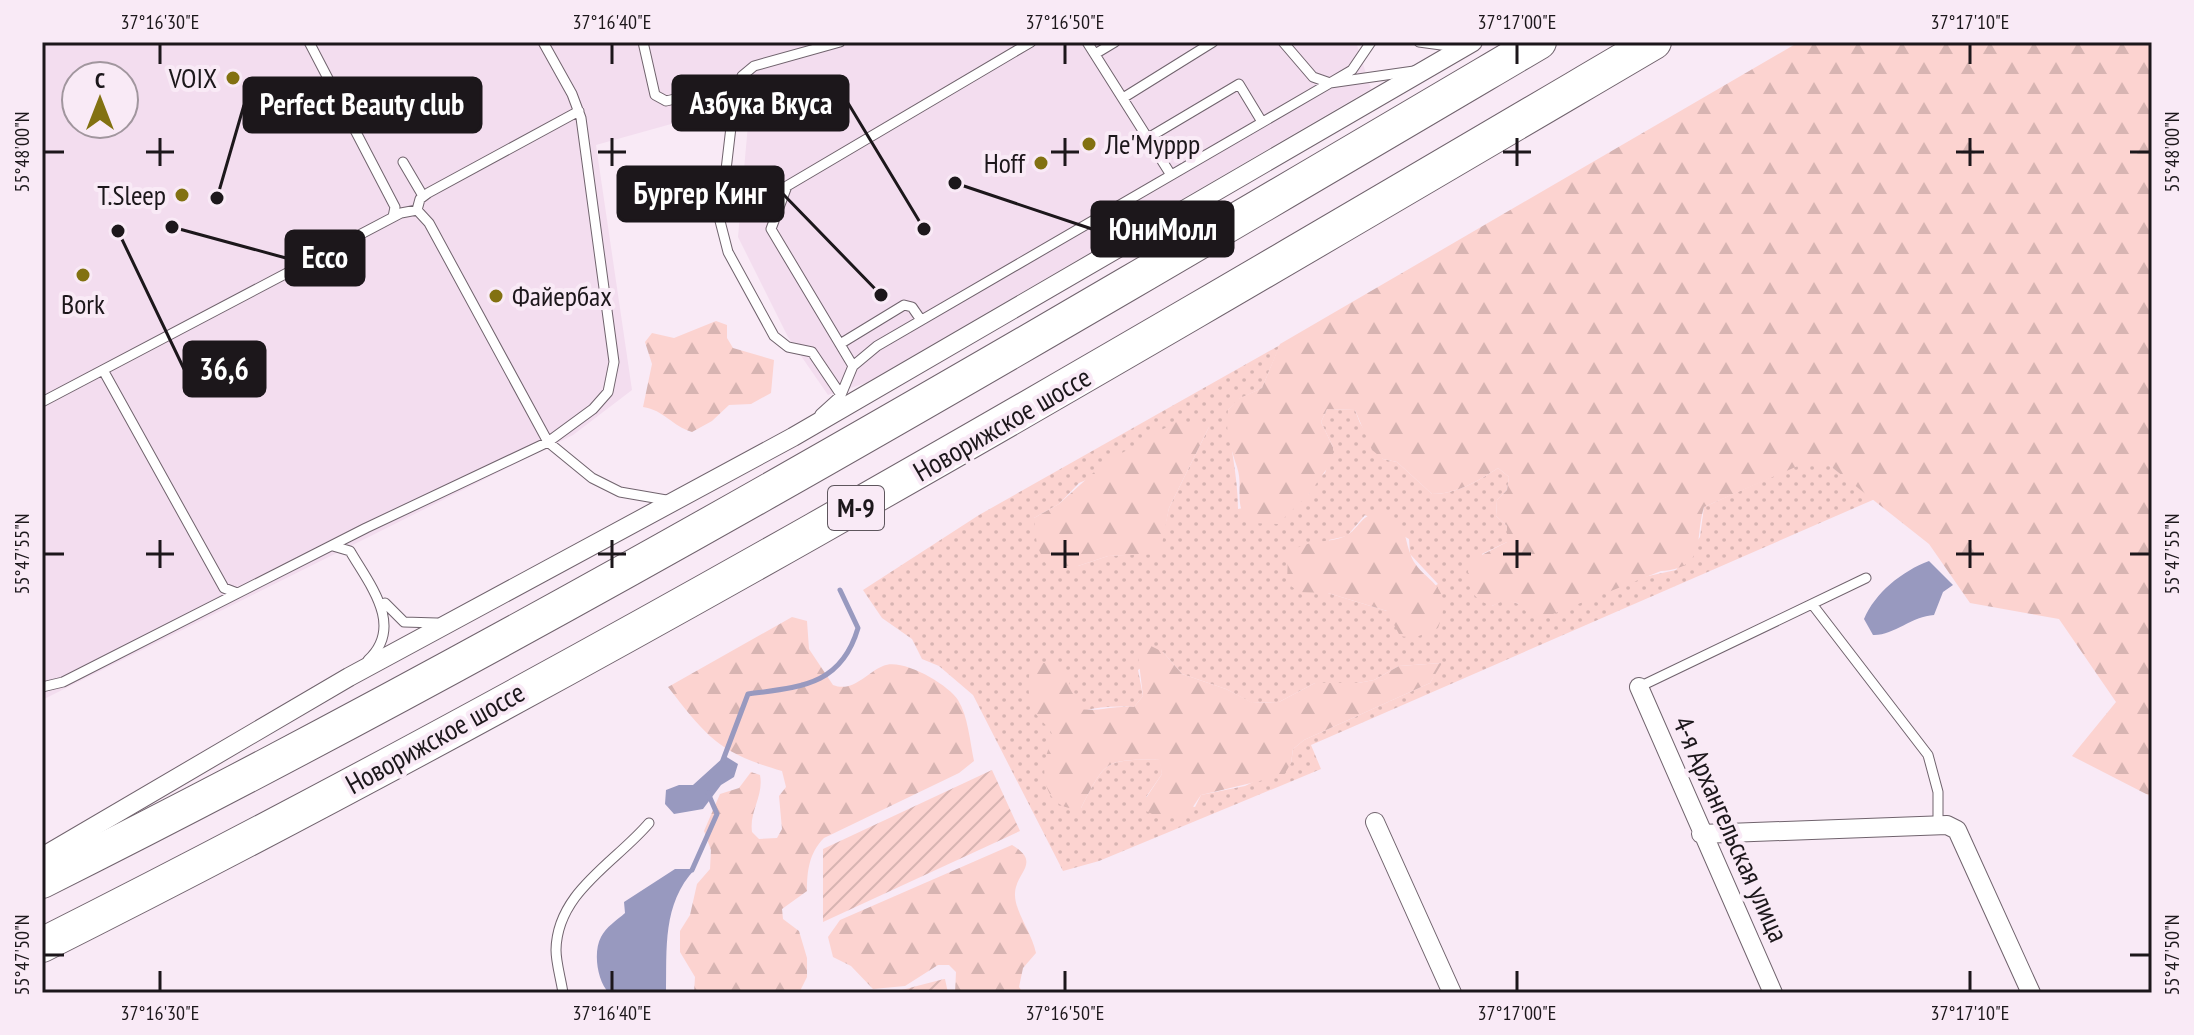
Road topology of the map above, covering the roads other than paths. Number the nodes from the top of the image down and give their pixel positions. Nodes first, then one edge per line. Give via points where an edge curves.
1 (309, 42) edge
2 (543, 42) edge
3 (643, 42) edge
4 (840, 42) edge
5 (1031, 42) edge
6 (1087, 42) edge
7 (1115, 42) edge
8 (1213, 42) edge
9 (1283, 42) edge
10 (1371, 42) edge
11 (1419, 42) edge
12 (1539, 42) edge
13 (1654, 42) edge
14 (1468, 45) edge
15 (1095, 54) junction
16 (1429, 68) junction
17 (1330, 83) junction
18 (738, 85) junction
19 (1123, 98) junction
20 (579, 111) junction
21 (1262, 122) junction
22 (1148, 138) junction
23 (403, 162) dead end
24 (1171, 175) junction
25 (423, 196) junction
26 (417, 210) junction
27 (393, 217) junction
28 (921, 320) junction
29 (840, 344) junction
30 (853, 366) junction
31 (103, 370) junction
32 (841, 395) junction
33 (42, 402) edge
34 (793, 437) junction
35 (548, 442) junction
36 (675, 501) junction
37 (366, 528) junction
38 (330, 546) junction
39 (1866, 578) dead end
40 (239, 593) junction
41 (1812, 604) junction
42 (453, 621) junction
43 (349, 677) junction
44 (42, 687) edge
45 (1639, 687) joint
46 (1375, 822) dead end
47 (649, 823) dead end
48 (1938, 826) junction
49 (1701, 834) junction
50 (42, 857) edge
51 (42, 881) edge
52 (42, 945) edge
53 (563, 993) edge
54 (1452, 993) edge
55 (1773, 993) edge
56 (2031, 993) edge

1 - 27 lane via 395,207
2 - 20 lane
3 - 18 lane via 655,95 666,101
4 - 18 lane via 754,66
5 - 29 lane via 787,186 771,229
6 - 15 lane
7 - 15 lane
8 - 19 lane
9 - 17 lane via 1313,77
10 - 17 lane via 1352,70
11 - 14 lane
12 - 51 highway, Новорижское шоссе / М-9 via 865,436 226,789
13 - 52 highway, Новорижское шоссе / М-9 via 927,469 225,853
14 - 16 street
15 - 19 lane
16 - 17 lane
16 - 34 street
17 - 21 lane
18 - 32 lane via 720,221 728,252 774,336 788,347 812,352
19 - 22 lane
20 - 25 lane
20 - 35 lane via 614,371 608,392 593,409
21 - 22 lane via 1239,84
21 - 24 lane
22 - 24 lane
23 - 25 lane
24 - 28 lane
25 - 26 lane
26 - 27 lane
26 - 35 lane via 429,223
27 - 31 lane
28 - 29 lane via 904,305
28 - 30 lane
29 - 30 lane
30 - 32 lane
31 - 33 lane
31 - 40 lane via 224,588
32 - 34 lane
34 - 36 street
35 - 36 lane via 592,478 620,492
35 - 37 lane
36 - 42 street
37 - 38 lane
37 - 42 lane via 354,549 393,614 413,625
38 - 40 lane
38 - 43 lane via 350,551 385,617 378,650
39 - 41 lane
40 - 44 lane via 63,682
41 - 45 lane
41 - 48 lane via 1928,755 1938,792
42 - 43 street
43 - 50 street
45 - 49 street, 4-я Архангельская улица
46 - 54 street
47 - 53 lane via 573,896 560,920 556,952
48 - 49 street
48 - 56 street via 1957,830 1964,840
49 - 55 street, 4-я Архангельская улица

